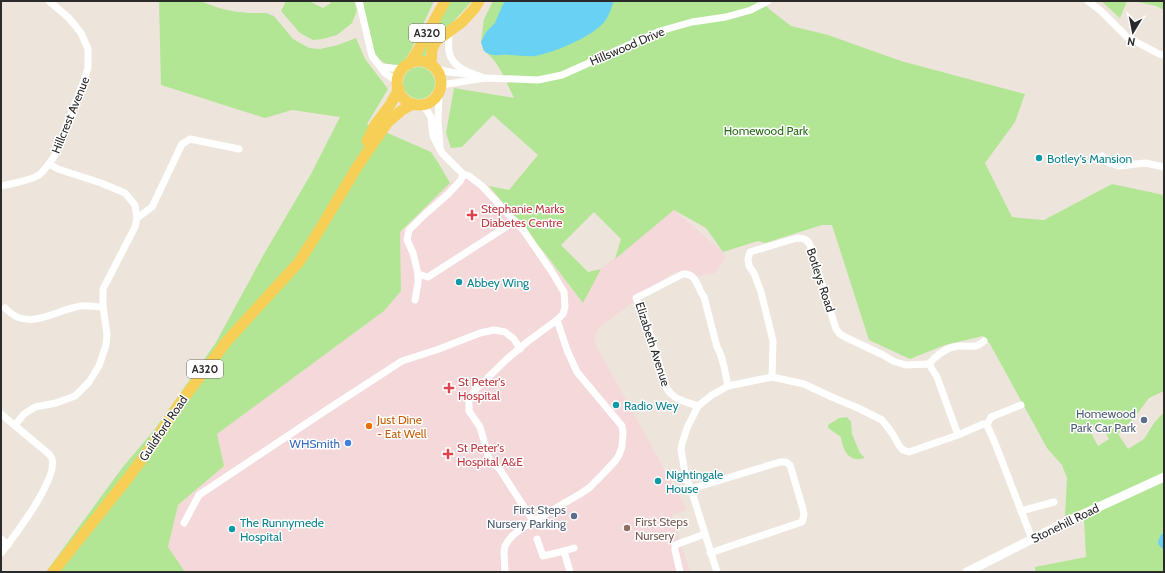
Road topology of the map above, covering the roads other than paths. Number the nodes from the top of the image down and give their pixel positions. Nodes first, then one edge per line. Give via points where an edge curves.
1 (49, 1) edge
2 (358, 1) edge
3 (445, 1) edge
4 (479, 1) edge
5 (768, 1) edge
6 (1088, 1) edge
7 (449, 32) junction
8 (1164, 55) edge
9 (381, 67) junction
10 (406, 67) junction
11 (433, 67) junction
12 (471, 74) junction
13 (485, 78) junction
14 (398, 85) junction
15 (440, 89) junction
16 (417, 104) junction
17 (440, 147) junction
18 (240, 149) dead end
19 (1102, 156) dead end
20 (49, 164) junction
21 (357, 167) junction
22 (1164, 167) edge
23 (463, 174) junction
24 (1, 186) edge
25 (137, 218) junction
26 (515, 221) junction
27 (418, 274) junction
28 (415, 300) dead end
29 (103, 307) junction
30 (5, 308) dead end
31 (557, 320) junction
32 (984, 341) dead end
33 (520, 349) junction
34 (929, 364) junction
35 (772, 377) junction
36 (728, 386) junction
37 (1021, 405) dead end
38 (698, 406) junction
39 (1, 414) edge
40 (15, 425) junction
41 (987, 425) junction
42 (958, 435) junction
43 (1164, 477) edge
44 (691, 489) junction
45 (1054, 502) dead end
46 (1021, 511) junction
47 (533, 521) junction
48 (184, 523) dead end
49 (705, 534) junction
50 (1, 539) edge
51 (537, 539) dead end
52 (1032, 539) junction
53 (8, 545) junction
54 (574, 548) dead end
55 (564, 551) junction
56 (1, 553) edge
57 (710, 553) junction
58 (53, 572) edge
59 (505, 572) edge
60 (570, 572) edge
61 (680, 572) edge
62 (717, 572) edge
63 (967, 572) edge

1 - 20 street, Hillcrest Avenue via 69,18 81,33 88,49 88,68 84,83
2 - 9 street via 372,56
3 - 10 main road, A320
4 - 7 main road, A320
5 - 13 street, Hillswood Drive via 751,10 726,17 692,22 660,31 562,75 538,80
6 - 8 street via 1127,37
7 - 11 main road, A320 via 436,42 432,49
7 - 12 street, Hillswood Drive via 449,52 452,59
9 - 10 street
9 - 14 street
10 - 11 main road via 418,61
10 - 14 main road, A320 via 398,78
11 - 12 street, Hillswood Drive via 449,72
11 - 15 main road, A320 via 441,79
12 - 13 street, Hillswood Drive
13 - 15 street, Hillswood Drive
14 - 16 main road via 402,96
14 - 21 main road, Guildford Road / A320 via 390,105 370,133
15 - 16 main road, A320 via 430,102
15 - 17 street
16 - 17 street via 429,113 435,140
16 - 21 main road, Guildford Road / A320 via 402,110 388,122
17 - 23 street via 446,158
18 - 25 street via 190,139 186,141 182,144 152,207
19 - 22 street via 1109,163 1119,166 1145,164
20 - 24 street, Hillcrest Avenue via 38,175
20 - 25 street via 125,193 135,205
21 - 58 main road, Guildford Road / A320 via 299,262 227,341 180,402 132,472
23 - 26 street via 482,186
23 - 27 street via 448,194 409,230 407,240
25 - 29 street via 135,227 103,290
26 - 27 street via 428,277
26 - 31 street via 564,292 565,307
27 - 28 street
29 - 30 street via 82,306 28,320 16,318
29 - 40 street via 106,345 90,382 75,396 24,414
31 - 33 street
31 - 47 street via 577,372 622,426 622,447 616,460 589,488
32 - 34 street via 976,346 952,347
33 - 47 street via 474,391 469,400 469,411 480,427 490,462 499,468
33 - 48 street via 514,339 505,332 494,330 402,361 200,495
34 - 35 street, Botleys Road via 906,365 893,361 840,334 836,329 810,244 805,239 797,238 750,252 748,259 769,319 773,341
34 - 42 street via 937,377
35 - 36 street
35 - 42 street via 804,384 882,420 900,447 909,452
36 - 38 street
36 - 38 street, Elizabeth Avenue via 704,297 692,275 683,274 636,298 644,315 667,389 676,399
37 - 41 street via 991,417
38 - 44 street via 682,444 686,478
39 - 40 street
40 - 53 street via 53,460 43,492
41 - 42 street via 983,424
41 - 46 street
43 - 52 street, Stonehill Road
44 - 49 street
44 - 57 street via 780,462 790,465 803,509 802,522
45 - 46 street
46 - 52 street
47 - 59 street via 513,535 505,546
49 - 57 street
49 - 61 street via 675,545
50 - 53 street
51 - 55 street via 543,556
52 - 63 street, Stonehill Road
53 - 56 street
54 - 55 street
55 - 60 street
57 - 62 street

